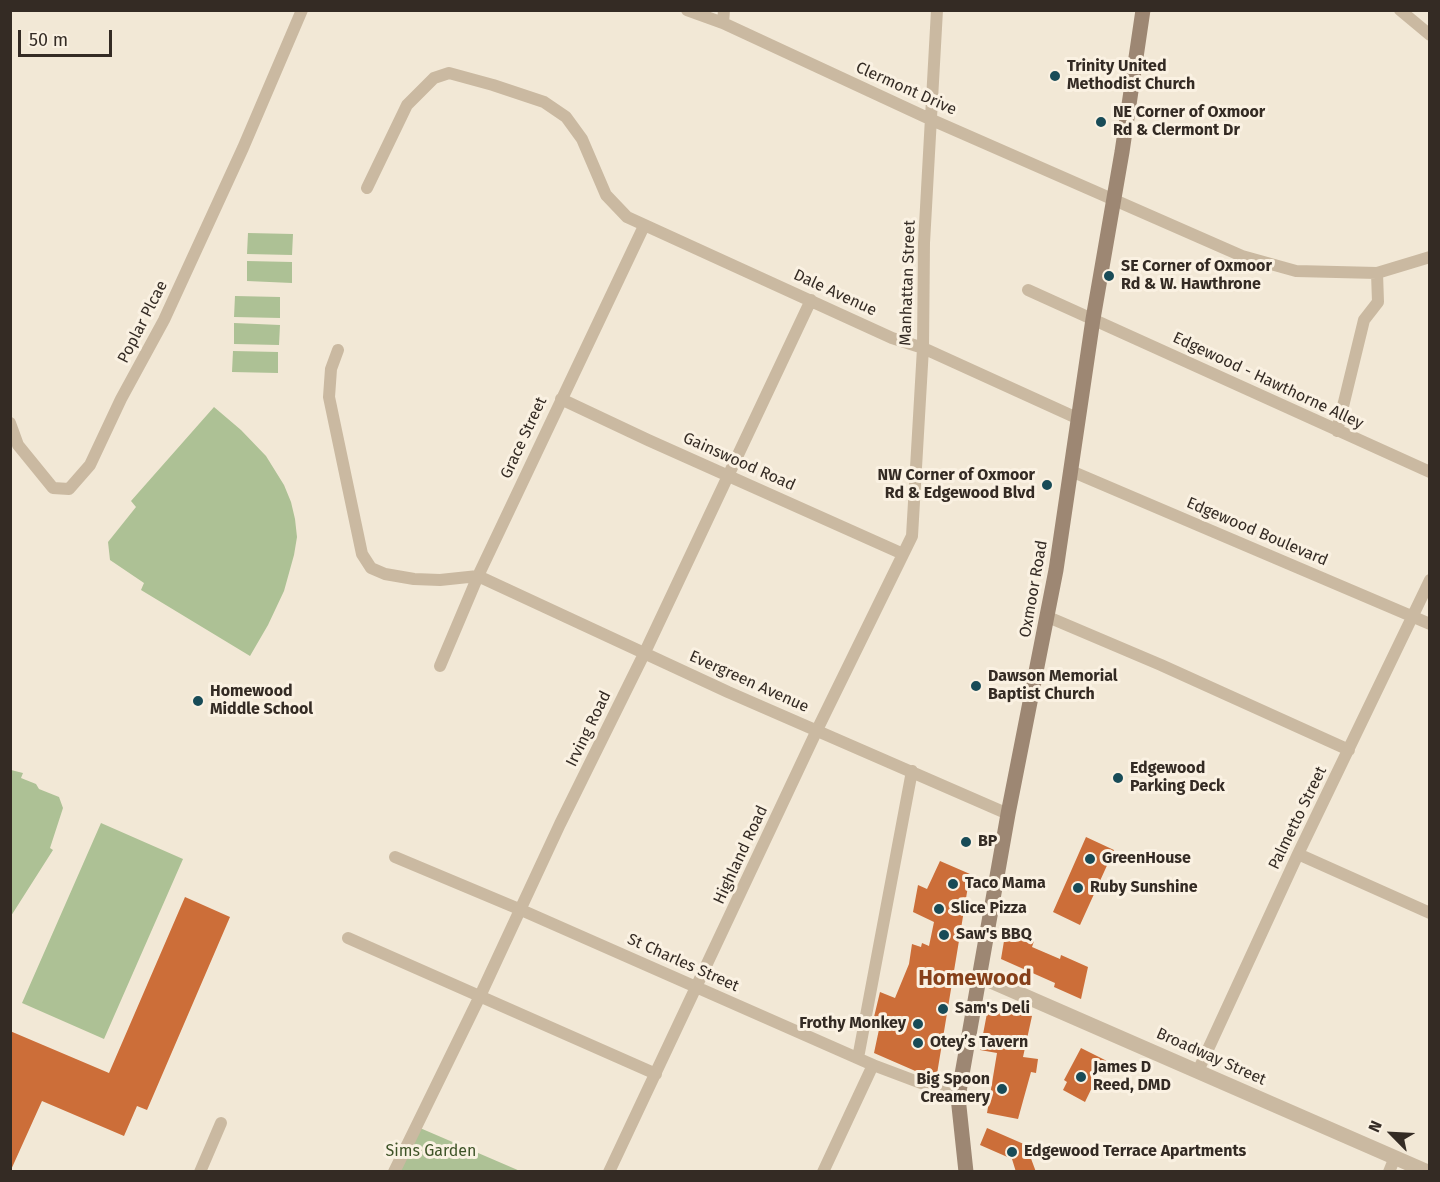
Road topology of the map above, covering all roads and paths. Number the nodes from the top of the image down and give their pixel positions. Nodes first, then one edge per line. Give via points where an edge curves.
1 (302, 10) edge
2 (687, 10) edge
3 (937, 10) edge
4 (1143, 10) edge
5 (1400, 10) edge
6 (724, 17) edge
7 (1430, 36) edge
8 (932, 120) junction
9 (367, 188) dead end
10 (1113, 198) junction
11 (644, 226) junction
12 (1430, 257) edge
13 (1377, 273) junction
14 (1028, 290) dead end
15 (811, 300) junction
16 (1093, 319) junction
17 (923, 348) junction
18 (338, 350) dead end
19 (561, 399) junction
20 (1078, 419) junction
21 (10, 423) edge
22 (1337, 431) junction
23 (1071, 471) junction
24 (1430, 472) edge
25 (729, 475) junction
26 (903, 554) junction
27 (478, 576) junction
28 (1430, 580) edge
29 (1048, 617) junction
30 (1413, 617) junction
31 (1430, 624) edge
32 (645, 652) junction
33 (440, 666) dead end
34 (817, 730) junction
35 (1349, 750) junction
36 (912, 771) junction
37 (1008, 814) junction
38 (1298, 854) junction
39 (395, 857) dead end
40 (519, 909) junction
41 (1430, 913) edge
42 (348, 938) dead end
43 (979, 976) junction
44 (697, 987) junction
45 (480, 996) junction
46 (858, 1058) junction
47 (873, 1065) junction
48 (1198, 1071) junction
49 (656, 1074) junction
50 (958, 1096) junction
51 (221, 1123) dead end
52 (1392, 1164) edge
53 (200, 1172) edge
54 (394, 1172) edge
55 (609, 1172) edge
56 (823, 1172) edge
57 (966, 1172) edge
58 (1428, 1172) edge

1 - 21 street, Poplar Plcae via 164,320 90,465 69,489 53,489 18,445
2 - 6 street, Clermont Drive
3 - 8 street, Manhattan Street
4 - 10 main road, Oxmoor Road
5 - 7 street
6 - 8 street, Clermont Drive
8 - 10 street, Clermont Drive
8 - 17 street, Manhattan Street via 924,243
9 - 11 street, Dale Avenue via 406,105 434,78 449,73 544,102 567,117 582,138 606,195 627,217
10 - 13 street, Clermont Drive via 1253,259 1296,271
10 - 16 main road, Oxmoor Road
11 - 15 street, Dale Avenue
11 - 19 street, Grace Street
12 - 13 street, Clermont Drive
13 - 22 street via 1378,302 1364,320
14 - 16 street, Edgewood - Hawthorne Alley
15 - 17 street, Dale Avenue via 892,338
15 - 25 street, Irving Road
16 - 20 main road, Oxmoor Road
16 - 22 street, Edgewood - Hawthorne Alley
17 - 20 street, Dale Avenue
17 - 26 street, Manhattan Street via 912,536
18 - 27 street via 331,369 329,397 362,554 371,568 385,574 440,580
19 - 25 street, Gainswood Road
19 - 27 street, Grace Street
20 - 23 main road, Oxmoor Road
22 - 24 street, Edgewood - Hawthorne Alley
23 - 29 main road, Oxmoor Road
23 - 30 street, Edgewood Boulevard
25 - 26 street, Gainswood Road
25 - 32 street, Irving Road
26 - 34 street, Highland Road
27 - 32 street, Evergreen Avenue
27 - 33 street, Grace Street
28 - 30 street, Palmetto Street
29 - 35 street
29 - 37 main road, Oxmoor Road
30 - 31 street, Edgewood Boulevard
30 - 35 street, Palmetto Street
32 - 34 street, Evergreen Avenue
32 - 40 street, Irving Road
34 - 36 street, Evergreen Avenue
34 - 44 street, Highland Road
35 - 38 street, Palmetto Street
36 - 37 street, Evergreen Avenue
36 - 46 street
37 - 43 main road, Oxmoor Road
38 - 41 street
38 - 48 street, Palmetto Street
39 - 40 street, St Charles Street
40 - 44 street, St Charles Street
40 - 45 street, Irving Road
42 - 45 street
43 - 48 street, Broadway Street
43 - 50 main road, Oxmoor Road
44 - 46 street, St Charles Street
44 - 49 street, Highland Road
45 - 49 street
45 - 54 street, Irving Road
46 - 47 street, St Charles Street
47 - 50 street, St Charles Street
47 - 56 street
48 - 52 street, Broadway Street
49 - 55 street, Highland Road
50 - 57 main road, Oxmoor Road
51 - 53 street
52 - 58 street, Broadway Street

